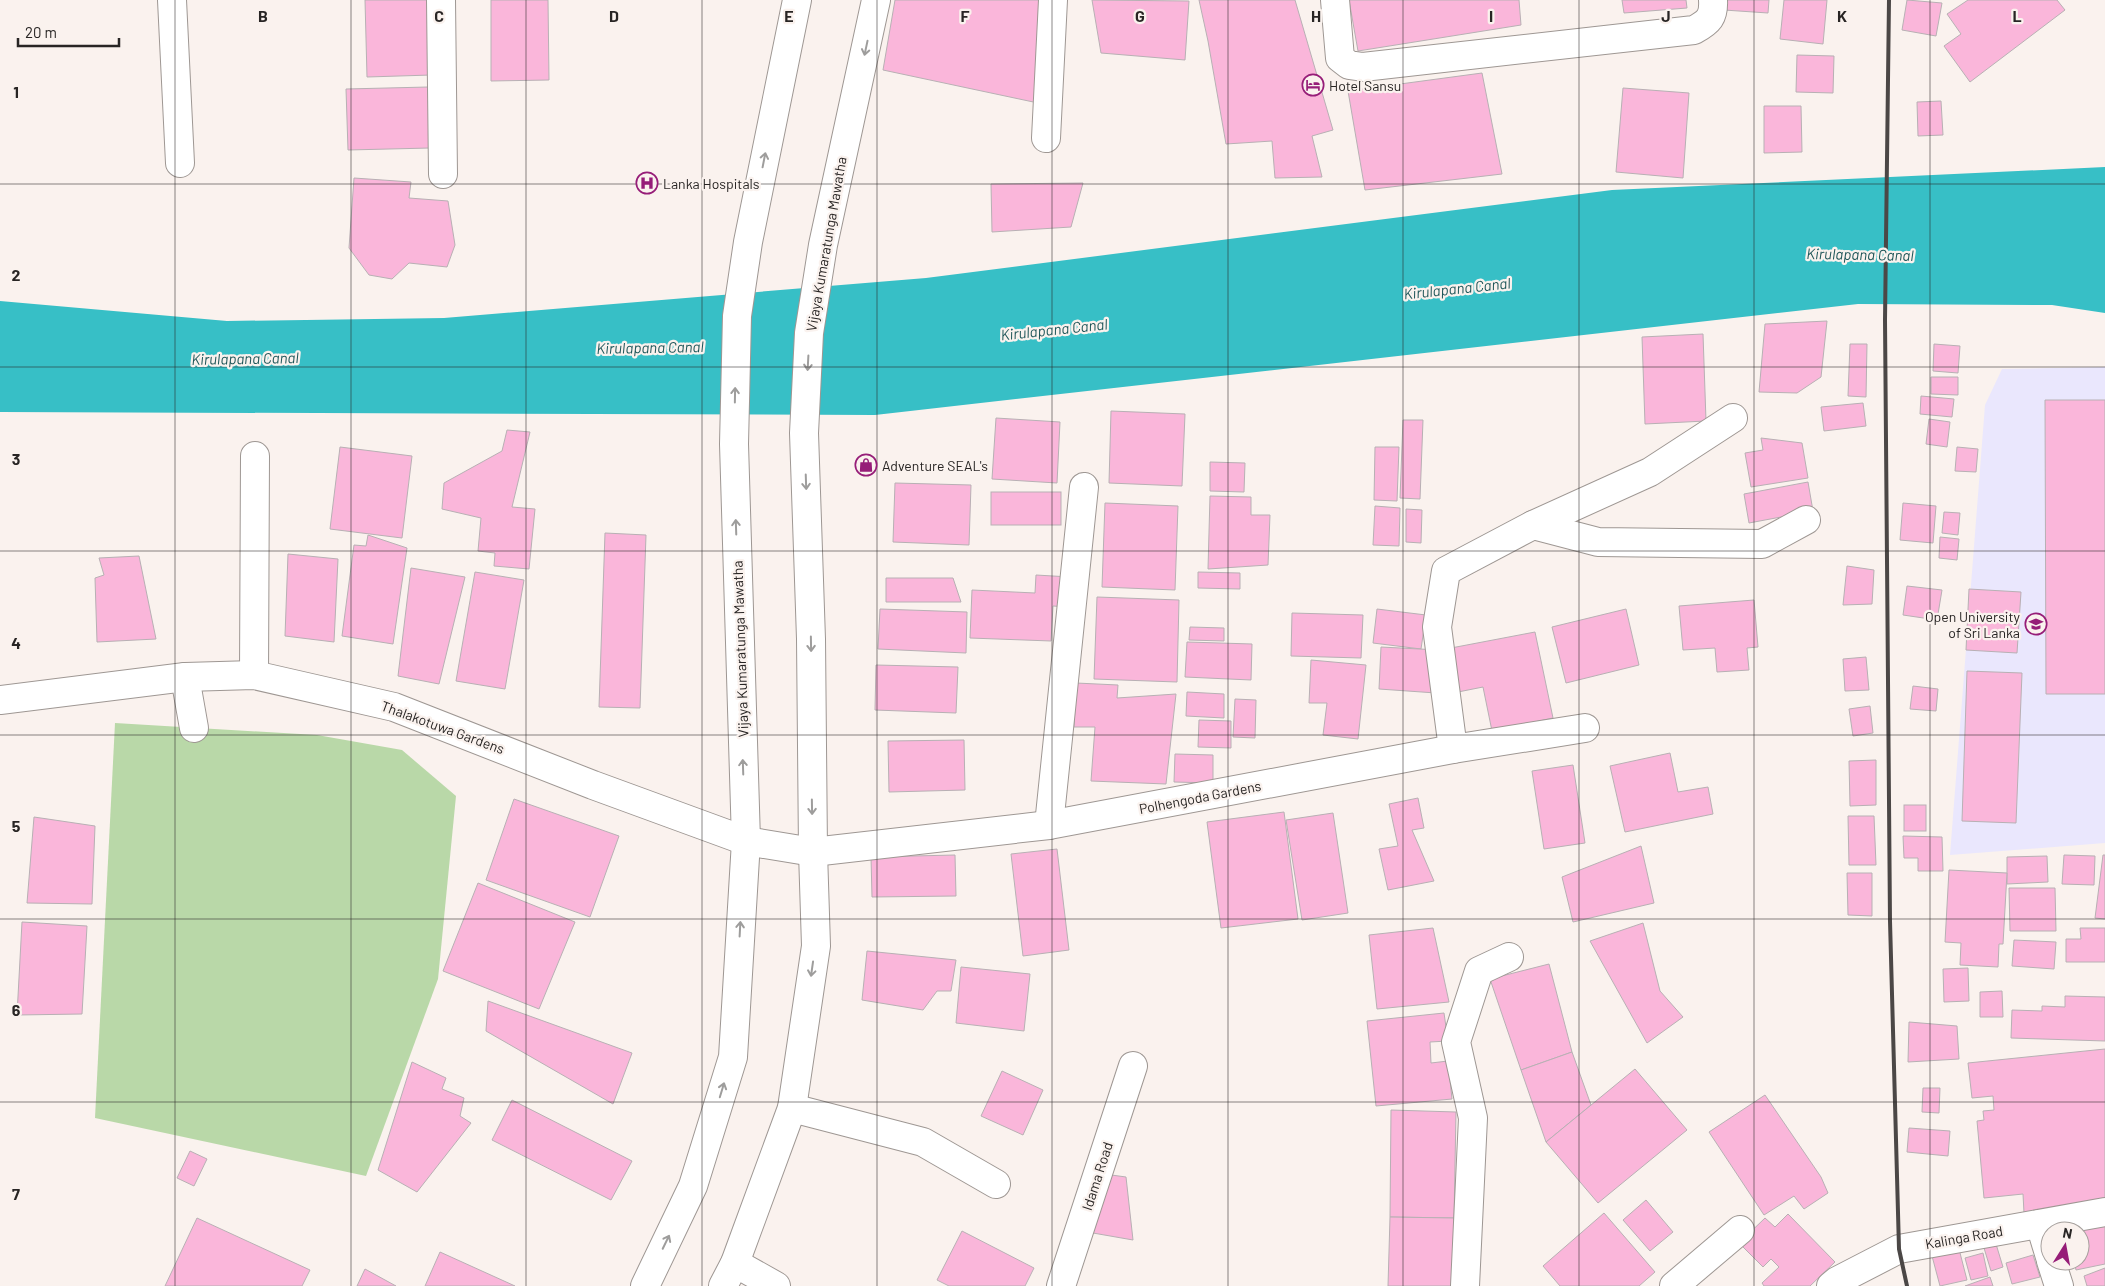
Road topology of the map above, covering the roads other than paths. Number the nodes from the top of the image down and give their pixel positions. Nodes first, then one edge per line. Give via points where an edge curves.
1 (172, 0) edge
2 (441, 0) edge
3 (797, 0) edge
4 (876, 0) edge
5 (1053, 0) edge
6 (1335, 0) edge
7 (1713, 0) edge
8 (1046, 138) dead end
9 (180, 163) dead end
10 (443, 174) dead end
11 (1733, 418) dead end
12 (255, 456) dead end
13 (1084, 487) dead end
14 (1806, 520) dead end
15 (1532, 525) junction
16 (254, 676) junction
17 (185, 677) junction
18 (0, 700) edge
19 (194, 728) dead end
20 (1585, 728) dead end
21 (1453, 749) junction
22 (1049, 826) junction
23 (746, 841) junction
24 (813, 852) junction
25 (1509, 957) dead end
26 (1132, 1066) dead end
27 (792, 1108) junction
28 (996, 1184) dead end
29 (2105, 1212) edge
30 (2056, 1221) edge
31 (2040, 1224) edge
32 (1740, 1230) dead end
33 (2054, 1271) edge
34 (729, 1274) edge
35 (645, 1286) edge
36 (776, 1286) edge
37 (1061, 1286) edge
38 (1465, 1286) edge
39 (1674, 1286) edge
40 (1831, 1286) edge
41 (2059, 1286) edge

1 - 9 main road
2 - 10 main road
23 -> 3 main road, Vijaya Kumaratunga Mawatha via 734,444 737,316 748,242
4 -> 24 main road, Vijaya Kumaratunga Mawatha via 823,245 809,333 804,433 811,639
5 - 8 main road
6 - 7 main road via 1340,58 1349,65 1363,67 1694,30 1706,24 1714,12
11 - 15 main road via 1650,472
12 - 16 main road
13 - 22 main road
14 - 15 main road via 1762,544 1598,542
15 - 21 main road via 1446,571 1437,627
16 - 17 main road, Thalakotuwa Gardens
16 - 23 main road, Thalakotuwa Gardens via 394,707
17 - 18 main road, Thalakotuwa Gardens
17 - 19 main road
20 - 21 main road, Polhengoda Gardens
21 - 22 main road, Polhengoda Gardens
22 - 24 main road, Polhengoda Gardens
23 - 24 main road, Thalakotuwa Gardens
35 -> 23 main road, Vijaya Kumaratunga Mawatha via 693,1186 732,1057
24 -> 27 main road, Vijaya Kumaratunga Mawatha via 816,946
25 - 38 main road via 1479,971 1456,1042 1473,1118
26 - 37 main road, Idama Road
27 - 28 main road via 923,1142
27 - 34 main road, Vijaya Kumaratunga Mawatha
29 - 30 main road, Kalinga Road
31 - 40 main road, Kalinga Road via 1899,1249
32 - 39 main road
33 - 41 main road
34 - 36 main road

